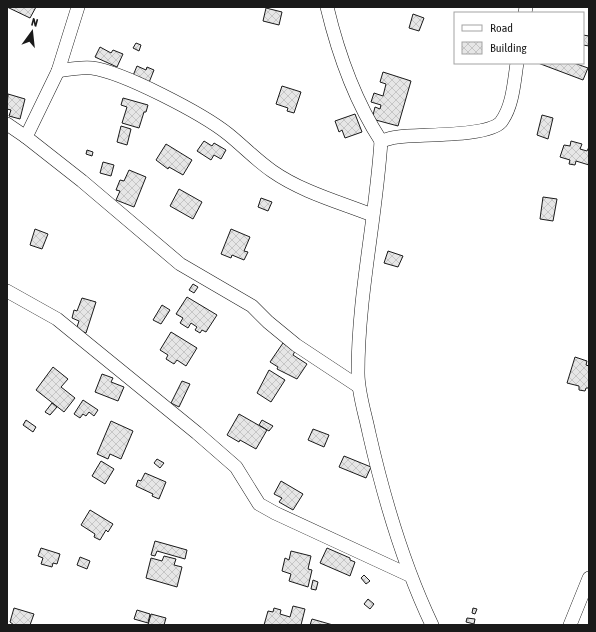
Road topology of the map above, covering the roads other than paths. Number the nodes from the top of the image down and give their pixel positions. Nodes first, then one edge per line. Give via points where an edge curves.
1 (78, 7) edge
2 (328, 7) edge
3 (517, 64) edge
4 (58, 71) junction
5 (7, 124) edge
6 (26, 137) junction
7 (380, 141) junction
8 (372, 215) junction
9 (7, 291) edge
10 (358, 386) junction
11 (409, 575) junction
12 (589, 578) edge
13 (432, 625) edge
14 (570, 625) edge

1 - 4 street
2 - 7 street via 333,32 349,78 368,122
3 - 7 street via 509,108 500,123 471,132 398,137
4 - 6 street
4 - 8 street via 92,68 149,90 205,118 273,172 300,187
5 - 6 street
6 - 10 street via 180,264 252,306 296,345
7 - 8 street
8 - 10 street via 362,300
9 - 11 street via 57,319 197,433 236,467 260,504
10 - 11 street via 383,492
11 - 13 street
12 - 14 street

